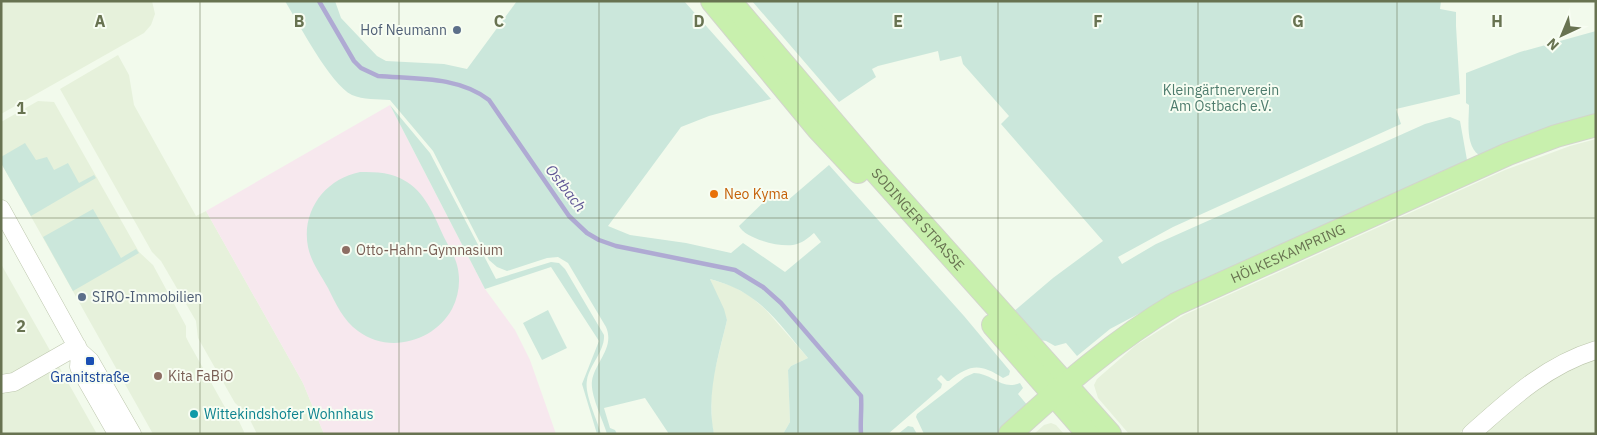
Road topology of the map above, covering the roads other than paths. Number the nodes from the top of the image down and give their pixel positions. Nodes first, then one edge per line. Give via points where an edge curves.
1 (712, 1) edge
2 (730, 1) edge
3 (1596, 125) edge
4 (1, 209) edge
5 (78, 349) junction
6 (1596, 350) edge
7 (1, 384) edge
8 (1059, 389) junction
9 (119, 434) edge
10 (132, 434) edge
11 (1010, 434) edge
12 (1088, 434) edge
13 (1110, 434) edge
14 (1470, 434) edge

1 - 8 main road, SODINGER STRASSE via 818,129 977,305
2 - 8 main road, SODINGER STRASSE
3 - 8 main road, HÖLKESKAMPRING via 1508,154 1176,304 1143,324
4 - 5 street
5 - 7 street via 14,382
5 - 9 street via 79,367
5 - 10 street via 90,361
6 - 14 street via 1535,380
8 - 11 main road, HÖLKESKAMPRING
8 - 12 main road, SODINGER STRASSE
8 - 13 main road, SODINGER STRASSE

